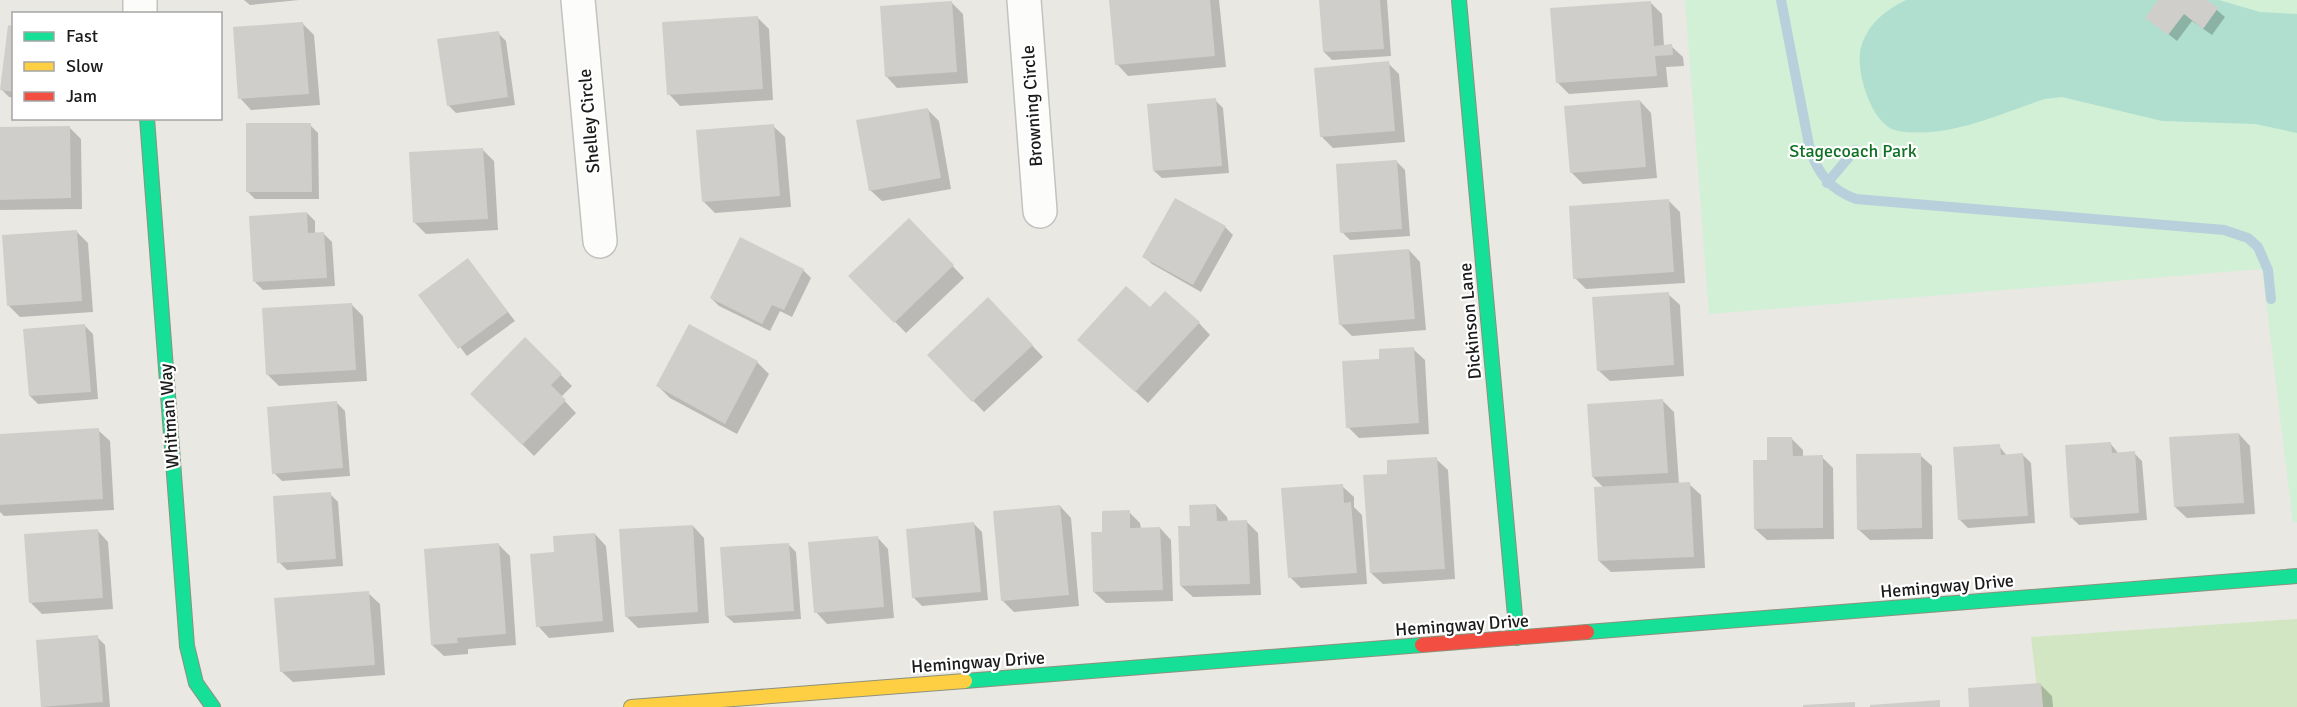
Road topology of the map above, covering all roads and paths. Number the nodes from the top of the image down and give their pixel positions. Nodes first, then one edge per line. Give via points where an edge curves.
1 (578, 0) edge
2 (1024, 0) edge
3 (1459, 0) edge
4 (147, 120) edge
5 (1040, 211) dead end
6 (600, 241) dead end
7 (2297, 576) edge
8 (1517, 638) junction
9 (213, 707) edge
10 (631, 707) edge

1 - 6 street, Shelley Circle
2 - 5 street, Browning Circle
3 - 8 street, Dickinson Lane
4 - 9 street, Whitman Way via 187,646 196,683
7 - 8 street, Hemingway Drive
8 - 10 street, Hemingway Drive

